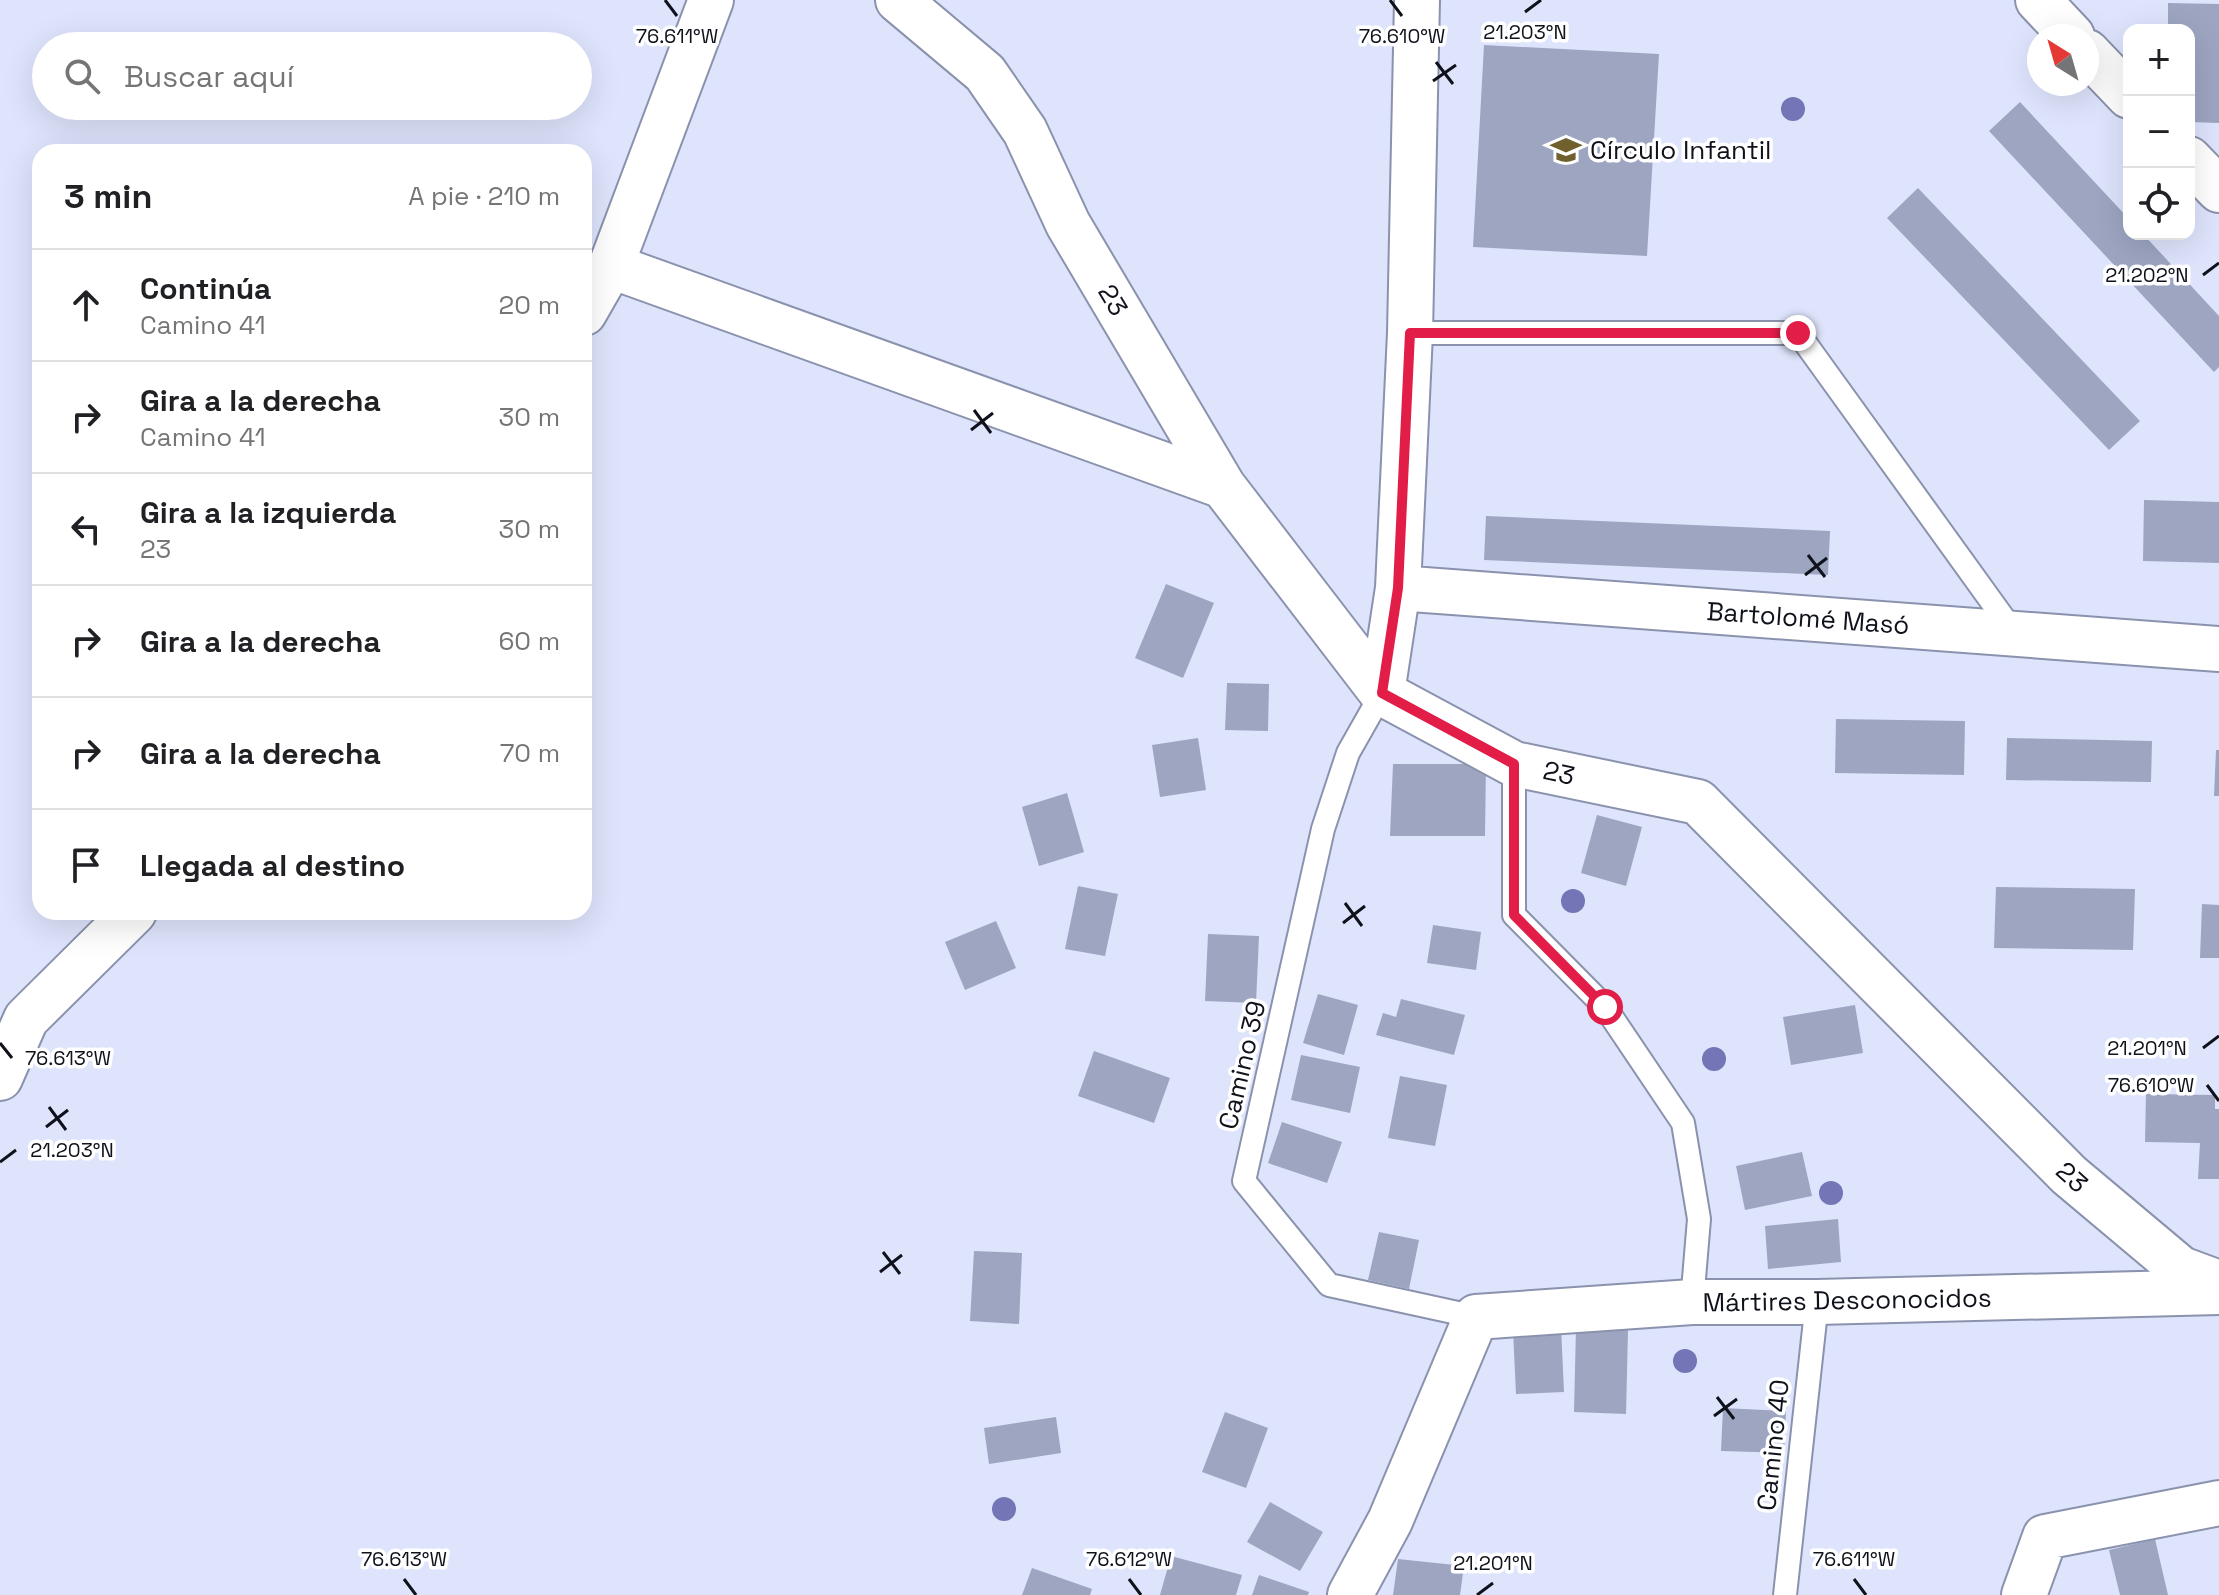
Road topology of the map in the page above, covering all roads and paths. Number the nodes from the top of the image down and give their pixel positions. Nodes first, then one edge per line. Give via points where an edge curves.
1 (711, 0) edge
2 (898, 0) edge
3 (1417, 0) edge
4 (2038, 0) edge
5 (2061, 24) edge
6 (2099, 65) edge
7 (2123, 90) edge
8 (2195, 165) edge
9 (2219, 190) edge
10 (611, 266) junction
11 (592, 299) edge
12 (1410, 333) junction
13 (1223, 486) junction
14 (1398, 588) junction
15 (2015, 634) junction
16 (2219, 649) edge
17 (1382, 693) junction
18 (1514, 764) junction
19 (126, 920) edge
20 (0, 1078) edge
21 (2219, 1283) edge
22 (2219, 1292) edge
23 (1692, 1302) junction
24 (1817, 1302) junction
25 (1476, 1317) junction
26 (2219, 1503) edge
27 (1350, 1595) edge
28 (1785, 1595) edge
29 (2024, 1595) edge

1 - 10 street
2 - 13 street, 23 via 985,73 1025,131 1068,224
3 - 12 street
4 - 5 street
6 - 7 street
8 - 9 street
10 - 11 street
10 - 13 street
12 - 14 street
12 - 15 lane via 1798,333
13 - 17 street, 23
14 - 15 street, Bartolomé Masó
14 - 17 street
15 - 16 street, Bartolomé Masó
17 - 18 street, 23
17 - 25 lane, Camino 39 via 1348,753 1323,829 1244,1181 1329,1285
18 - 21 street, 23 via 1698,802 2069,1175 2181,1269
18 - 23 lane via 1514,915 1605,1007 1683,1123 1699,1219
19 - 20 street via 26,1019
22 - 24 street, Mártires Desconocidos
23 - 24 street, Mártires Desconocidos
23 - 25 street, Mártires Desconocidos
24 - 28 lane, Camino 40
25 - 27 street via 1390,1521
26 - 29 street via 2045,1537

